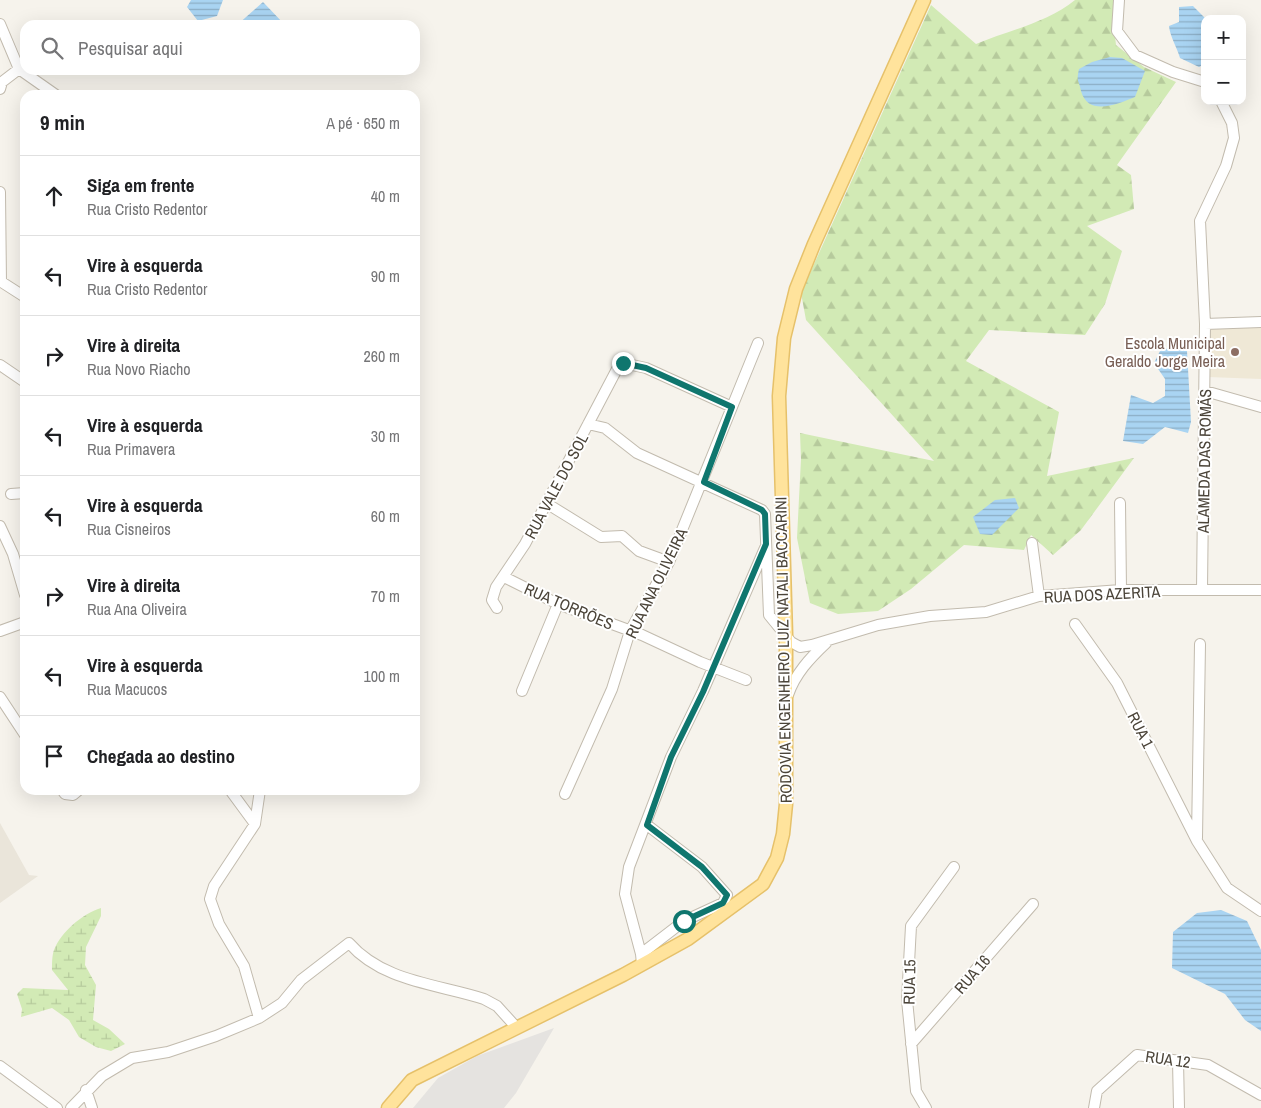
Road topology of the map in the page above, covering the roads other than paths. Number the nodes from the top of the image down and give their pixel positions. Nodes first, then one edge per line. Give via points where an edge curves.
1 (924, 0) edge
2 (1119, 0) edge
3 (0, 24) edge
4 (20, 69) joint
5 (28, 75) edge
6 (1201, 81) edge
7 (0, 89) edge
8 (48, 90) edge
9 (1223, 105) edge
10 (0, 192) edge
11 (1, 281) edge
12 (20, 294) edge
13 (1261, 322) edge
14 (1205, 324) junction
15 (758, 343) dead end
16 (0, 365) edge
17 (20, 379) edge
18 (1205, 391) junction
19 (732, 407) junction
20 (1261, 407) edge
21 (588, 424) junction
22 (704, 482) junction
23 (20, 493) edge
24 (11, 494) dead end
25 (546, 503) junction
26 (1120, 503) dead end
27 (0, 526) edge
28 (1032, 543) dead end
29 (766, 544) junction
30 (669, 562) junction
31 (20, 578) edge
32 (504, 578) junction
33 (1121, 590) junction
34 (1202, 590) junction
35 (1261, 590) edge
36 (1039, 596) junction
37 (558, 604) junction
38 (497, 608) dead end
39 (1075, 624) dead end
40 (20, 628) edge
41 (0, 631) edge
42 (630, 631) junction
43 (786, 634) junction
44 (828, 640) junction
45 (1200, 644) dead end
46 (713, 667) junction
47 (746, 680) dead end
48 (522, 691) dead end
49 (0, 698) edge
50 (786, 701) junction
51 (20, 728) edge
52 (565, 794) dead end
53 (234, 795) edge
54 (259, 795) edge
55 (255, 824) junction
56 (647, 825) junction
57 (1197, 841) junction
58 (954, 867) dead end
59 (1034, 904) dead end
60 (1261, 910) edge
61 (641, 959) junction
62 (259, 1018) junction
63 (516, 1027) junction
64 (911, 1044) junction
65 (1178, 1061) junction
66 (0, 1066) edge
67 (86, 1090) junction
68 (1261, 1095) edge
69 (57, 1108) edge
70 (71, 1108) edge
71 (92, 1108) edge
72 (388, 1108) edge
73 (926, 1108) edge
74 (1094, 1108) edge
75 (1179, 1108) edge

1 - 43 main road, RODOVIA ENGENHEIRO LUIZ NATALI BACCARINI via 814,244 796,289 784,338 779,396
2 - 6 street via 1117,31 1135,55
3 - 4 street
4 - 7 street via 2,82
5 - 8 street
9 - 14 street, ALAMEDA DAS ROMÃS via 1232,123 1234,138 1226,166 1200,221
10 - 11 street
11 - 12 street
13 - 14 street
14 - 18 street, ALAMEDA DAS ROMÃS
15 - 19 street, RUA ANA OLIVEIRA
16 - 17 street
18 - 20 street
18 - 34 street, ALAMEDA DAS ROMÃS
19 - 21 street, RUA VALE DO SOL via 646,368 623,363
19 - 22 street, RUA ANA OLIVEIRA
21 - 22 street via 605,428 637,453
21 - 25 street, RUA VALE DO SOL
22 - 29 street via 762,510 765,514
22 - 30 street, RUA ANA OLIVEIRA
23 - 24 street
25 - 30 street via 601,537 622,536 640,552
25 - 32 street, RUA VALE DO SOL
26 - 33 street
27 - 31 street
28 - 36 street
29 - 43 street via 769,615
29 - 46 street
30 - 42 street, RUA ANA OLIVEIRA
32 - 37 street, RUA TORRÕES
32 - 38 street, RUA VALE DO SOL via 496,587 492,600
33 - 34 street, RUA DOS AZERITA
33 - 36 street, RUA DOS AZERITA
34 - 35 street, RUA DOS AZERITA
36 - 44 street, RUA DOS AZERITA via 986,612 930,616
37 - 42 street, RUA TORRÕES
37 - 48 street
39 - 57 street, RUA 1 via 1117,683
40 - 41 street
42 - 46 street, RUA TORRÕES
42 - 52 street, RUA ANA OLIVEIRA via 612,689
43 - 44 street, RUA DOS AZERITA via 800,647
43 - 50 main road, RODOVIA ENGENHEIRO LUIZ NATALI BACCARINI
44 - 50 street via 808,659 791,686
45 - 57 street
46 - 47 street, RUA TORRÕES
46 - 56 street via 671,757
49 - 51 street
50 - 61 main road, RODOVIA ENGENHEIRO LUIZ NATALI BACCARINI via 783,834 763,884 688,939
53 - 55 street
54 - 55 street
55 - 62 street via 214,886 210,899 219,924 244,966
56 - 61 street via 629,867 625,894
56 - 61 street via 702,867 727,895 723,903 684,921
57 - 60 street, RUA 1 via 1227,888
58 - 64 street, RUA 15 via 911,926 906,1000
59 - 64 street, RUA 16
61 - 63 main road, RODOVIA ENGENHEIRO LUIZ NATALI BACCARINI
62 - 63 street via 282,1003 301,980 349,943 388,973 484,999 497,1006
62 - 67 street via 168,1052 132,1058
63 - 72 main road, RODOVIA ENGENHEIRO LUIZ NATALI BACCARINI via 412,1080
64 - 73 street, RUA 15 via 916,1091
65 - 68 street, RUA 12 via 1208,1065
65 - 74 street, RUA 12 via 1137,1055 1098,1091
65 - 75 street
66 - 69 street
67 - 70 street
67 - 71 street

